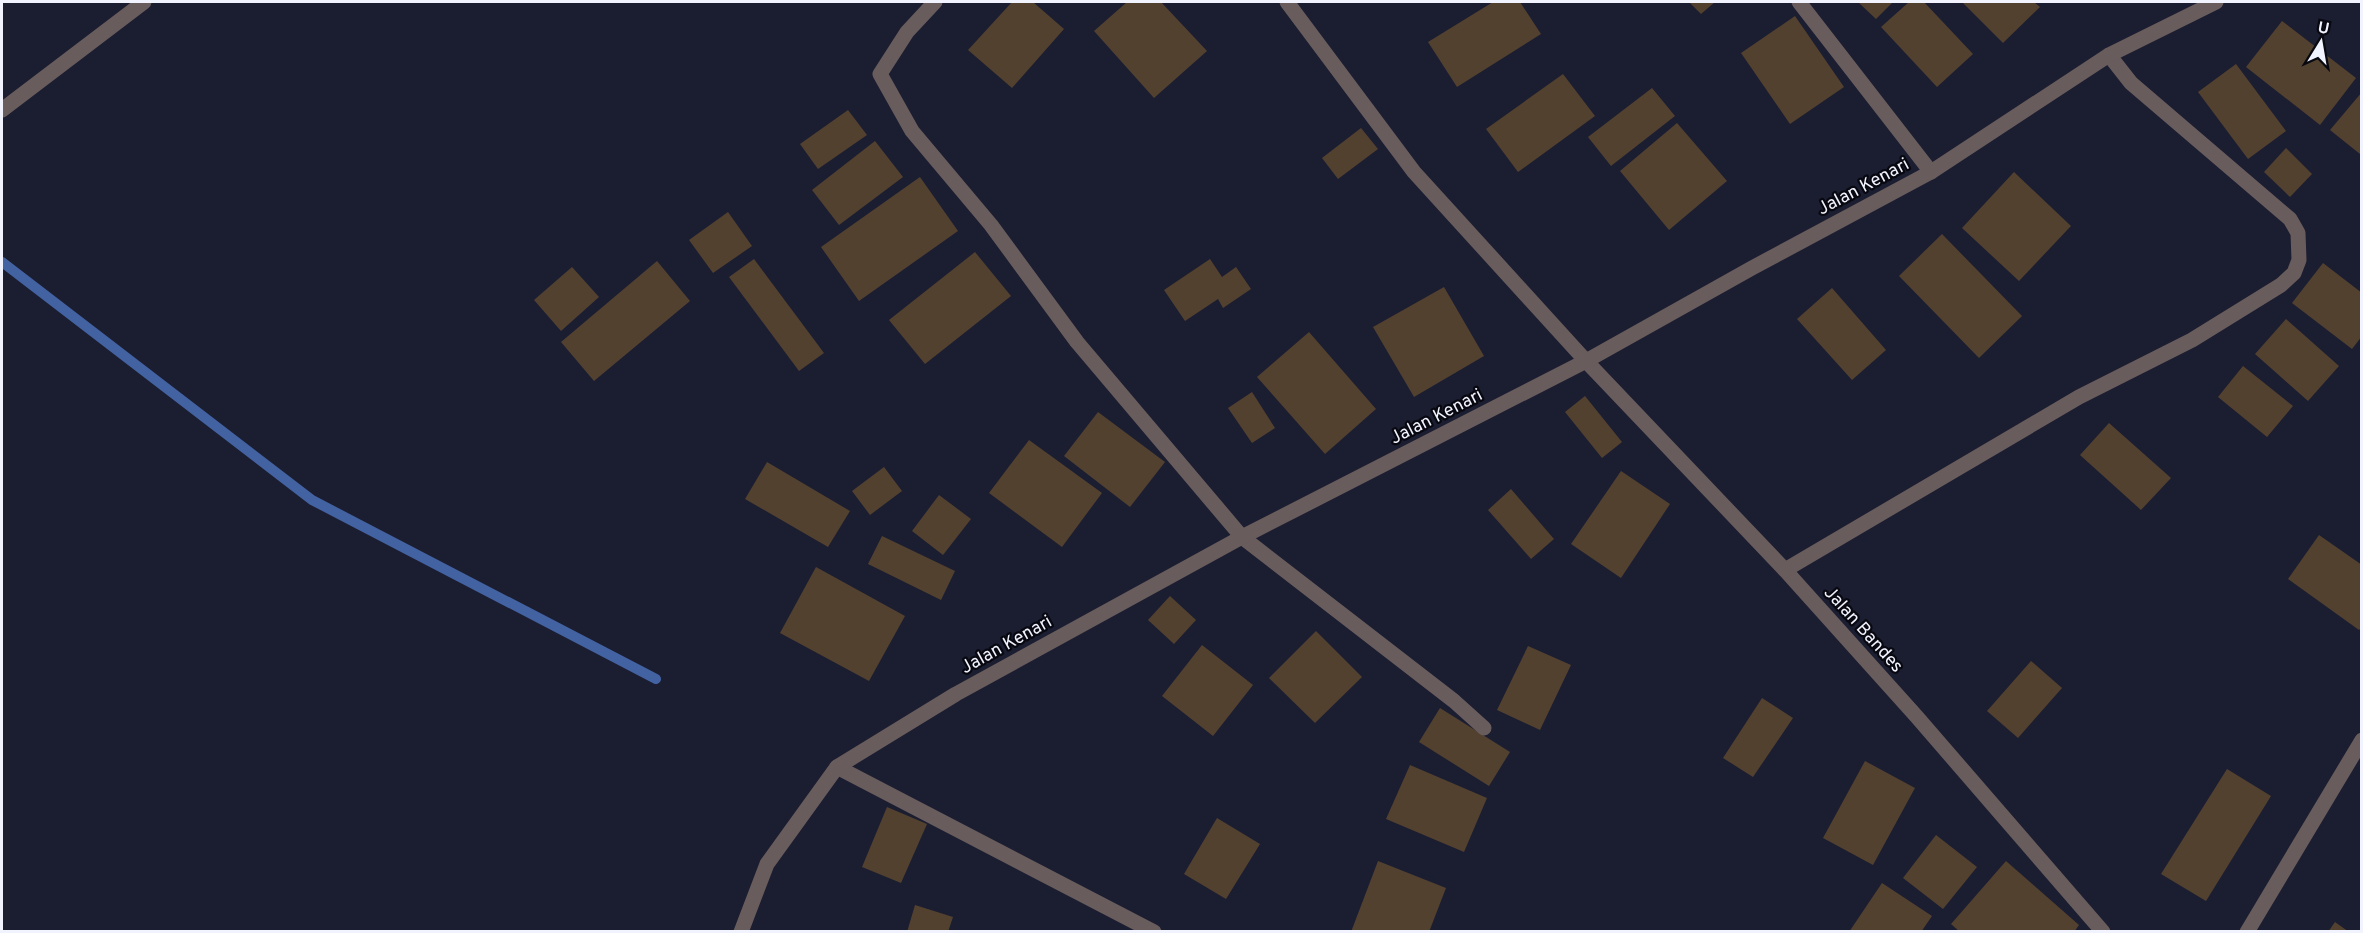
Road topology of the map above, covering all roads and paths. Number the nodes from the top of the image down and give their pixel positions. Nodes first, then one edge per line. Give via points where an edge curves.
1 (144, 2) edge
2 (935, 2) edge
3 (1287, 2) edge
4 (1799, 2) edge
5 (2216, 2) edge
6 (2109, 55) junction
7 (2, 110) edge
8 (1931, 172) junction
9 (1586, 361) junction
10 (1242, 537) junction
11 (1785, 570) junction
12 (1484, 728) dead end
13 (2361, 740) edge
14 (837, 767) junction
15 (741, 932) edge
16 (1154, 932) edge
17 (2103, 932) edge
18 (2247, 932) edge

1 - 7 street
2 - 10 street via 907,32 880,74 912,130 991,225 1077,342
3 - 9 street, Jalan Bandes via 1414,172
4 - 8 street
5 - 6 street, Jalan Kenari
6 - 8 street, Jalan Kenari
6 - 11 street via 2131,83 2290,219 2298,233 2299,260 2294,273 2192,340 2079,396
8 - 9 street, Jalan Kenari
9 - 10 street, Jalan Kenari
9 - 11 street, Jalan Bandes
10 - 12 street
10 - 14 street, Jalan Kenari via 956,694
11 - 17 street, Jalan Bandes
13 - 18 street
14 - 15 street, Jalan Kenari via 767,864
14 - 16 street

